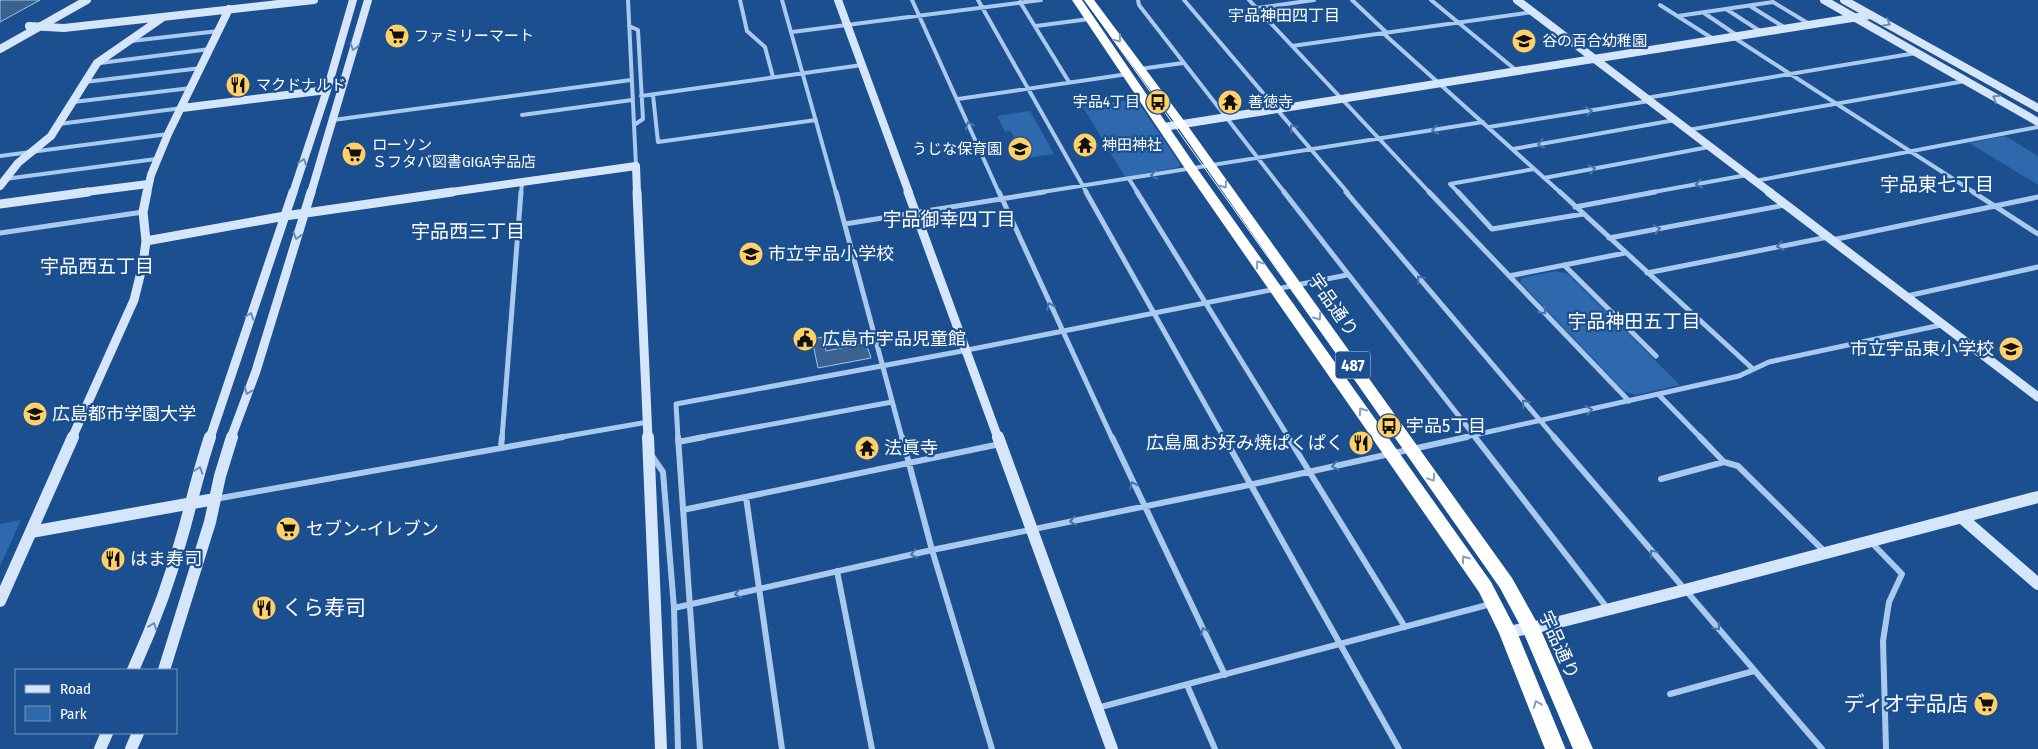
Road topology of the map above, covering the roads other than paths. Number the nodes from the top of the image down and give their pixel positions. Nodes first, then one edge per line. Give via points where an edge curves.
1 (75, 0) edge
2 (87, 0) edge
3 (314, 0) edge
4 (352, 0) edge
5 (368, 0) edge
6 (628, 0) edge
7 (740, 0) edge
8 (782, 0) edge
9 (838, 0) edge
10 (912, 0) edge
11 (978, 0) edge
12 (1041, 0) edge
13 (1077, 0) edge
14 (1089, 0) edge
15 (1138, 0) edge
16 (1184, 0) edge
17 (1249, 0) edge
18 (1314, 0) edge
19 (1352, 0) edge
20 (1431, 0) edge
21 (1517, 0) edge
22 (1824, 0) edge
23 (1844, 0) edge
24 (1020, 1) edge
25 (1660, 5) dead end
26 (1749, 6) junction
27 (982, 8) junction
28 (1256, 8) junction
29 (1726, 9) junction
30 (229, 10) junction
31 (1533, 12) junction
32 (1703, 12) junction
33 (1871, 15) junction
34 (165, 16) junction
35 (919, 16) junction
36 (1678, 16) junction
37 (1857, 18) junction
38 (1089, 19) junction
39 (1458, 23) junction
40 (847, 25) junction
41 (29, 26) junction
42 (629, 26) junction
43 (1036, 26) junction
44 (1812, 26) junction
45 (39, 27) junction
46 (1788, 29) junction
47 (219, 31) junction
48 (792, 32) junction
49 (1385, 33) junction
50 (1764, 33) junction
51 (1736, 37) junction
52 (1715, 40) junction
53 (128, 41) junction
54 (0, 42) edge
55 (1292, 46) junction
56 (0, 49) edge
57 (210, 49) junction
58 (1918, 53) junction
59 (1594, 59) junction
60 (97, 63) junction
61 (1183, 63) junction
62 (862, 65) junction
63 (201, 68) junction
64 (1134, 71) junction
65 (1517, 72) junction
66 (803, 73) junction
67 (1789, 74) junction
68 (773, 77) junction
69 (631, 80) junction
70 (1966, 81) junction
71 (85, 82) junction
72 (1069, 82) junction
73 (1439, 84) junction
74 (191, 88) junction
75 (1027, 88) junction
76 (327, 90) junction
77 (652, 95) junction
78 (641, 96) junction
79 (958, 99) junction
80 (1342, 99) junction
81 (1647, 99) junction
82 (632, 100) junction
83 (72, 102) junction
84 (1835, 104) junction
85 (182, 108) junction
86 (2038, 108) edge
87 (1276, 109) junction
88 (522, 115) dead end
89 (1225, 116) junction
90 (333, 120) junction
91 (816, 120) junction
92 (1675, 120) junction
93 (1483, 122) junction
94 (2038, 122) edge
95 (59, 124) junction
96 (1181, 124) junction
97 (634, 125) junction
98 (1164, 127) junction
99 (1489, 127) junction
100 (2038, 127) edge
101 (1687, 130) junction
102 (168, 134) junction
103 (1378, 139) junction
104 (1710, 147) junction
105 (1311, 150) junction
106 (1513, 150) junction
107 (34, 151) junction
108 (1908, 151) junction
109 (0, 156) edge
110 (1258, 158) junction
111 (156, 159) junction
112 (636, 166) junction
113 (1211, 166) junction
114 (1192, 169) junction
115 (1534, 169) junction
116 (1544, 178) junction
117 (1751, 178) junction
118 (5, 179) junction
119 (1129, 179) junction
120 (148, 184) junction
121 (522, 184) junction
122 (0, 186) edge
123 (1082, 186) junction
124 (2038, 197) edge
125 (1002, 199) junction
126 (0, 204) edge
127 (1786, 205) junction
128 (1994, 206) junction
129 (1575, 207) junction
130 (143, 212) junction
131 (915, 213) junction
132 (305, 214) junction
133 (1583, 214) junction
134 (285, 216) junction
135 (845, 224) junction
136 (0, 234) edge
137 (2038, 234) edge
138 (1609, 238) junction
139 (1830, 238) junction
140 (146, 241) junction
141 (1625, 253) junction
142 (1564, 265) junction
143 (2038, 267) edge
144 (1647, 273) junction
145 (1347, 275) junction
146 (1510, 276) junction
147 (1296, 286) junction
148 (1278, 290) junction
149 (1906, 296) junction
150 (1205, 303) junction
151 (1154, 313) junction
152 (1943, 324) junction
153 (1061, 330) junction
154 (966, 350) junction
155 (1656, 356) dead end
156 (883, 366) junction
157 (1753, 369) junction
158 (1659, 395) junction
159 (2038, 397) edge
160 (892, 402) junction
161 (1629, 402) junction
162 (1540, 421) junction
163 (648, 422) junction
164 (1473, 436) junction
165 (678, 442) junction
166 (1000, 444) junction
167 (501, 447) junction
168 (1418, 449) junction
169 (650, 453) junction
170 (1387, 455) junction
171 (1724, 462) junction
172 (909, 463) junction
173 (1310, 472) junction
174 (1661, 479) dead end
175 (1249, 485) junction
176 (746, 497) junction
177 (2038, 497) edge
178 (215, 499) junction
179 (191, 503) junction
180 (1144, 506) junction
181 (683, 510) junction
182 (1961, 517) junction
183 (1031, 529) junction
184 (31, 532) junction
185 (1870, 541) junction
186 (932, 550) junction
187 (1825, 553) junction
188 (837, 571) junction
189 (2038, 584) edge
190 (760, 589) junction
191 (1685, 590) junction
192 (0, 601) edge
193 (1495, 603) junction
194 (689, 605) junction
195 (674, 608) junction
196 (1608, 610) junction
197 (1406, 627) junction
198 (1532, 628) junction
199 (1508, 632) junction
200 (1339, 644) junction
201 (133, 669) edge
202 (164, 669) edge
203 (1754, 671) junction
204 (1225, 675) junction
205 (1187, 685) junction
206 (1670, 694) dead end
207 (1097, 708) junction
208 (108, 734) edge
209 (138, 734) edge
210 (100, 749) edge
211 (131, 749) edge
212 (661, 749) edge
213 (678, 749) edge
214 (700, 749) edge
215 (782, 749) edge
216 (872, 749) edge
217 (992, 749) edge
218 (1112, 749) edge
219 (1215, 749) edge
220 (1399, 749) edge
221 (1555, 749) edge
222 (1583, 749) edge
223 (1822, 749) edge
224 (1886, 749) edge

1 - 41 street
2 - 45 street
3 - 30 street
4 - 76 street
5 -> 90 street
6 - 42 street
7 - 68 street via 747,31 764,47
8 - 48 street
9 - 40 street
10 - 35 street
11 - 27 street
12 - 24 street
13 - 38 highway, 宇品通り / 487
14 -> 64 highway, 宇品通り / 487
15 - 61 street via 1138,5
16 - 87 street
17 - 28 street
18 - 28 street
19 - 49 street
20 - 39 street
21 - 31 street
22 - 37 street
23 - 33 street
24 - 27 street
24 - 43 street
25 - 36 street
26 - 29 street
26 - 44 street via 1773,2
26 - 46 street
27 - 35 street
27 - 75 street
28 - 55 street
29 - 32 street
29 - 50 street
30 - 34 street
30 - 47 street
31 - 39 street
31 - 59 street
32 - 36 street
32 - 51 street
33 - 37 street
33 -> 86 street
34 - 45 street via 64,28
34 - 53 street
35 - 40 street
35 - 79 street
36 - 52 street
37 - 44 street
37 - 58 street
38 - 43 street
38 - 64 highway, 宇品通り / 487
39 - 49 street
39 - 65 street
40 - 48 street
40 - 62 street
41 - 45 street
41 - 54 street
42 - 69 street
42 - 78 street via 638,30
43 - 72 street
44 - 46 street
45 - 56 street
46 - 50 street
47 - 53 street
47 - 57 street
48 - 66 street
49 - 55 street
49 - 73 street
50 - 51 street
51 - 52 street
51 - 67 street
52 - 59 street
53 - 60 street
55 - 80 street
57 - 60 street
57 - 63 street
58 - 67 street
58 - 70 street
59 - 65 street
59 - 81 street
60 - 71 street
61 - 64 street
61 - 89 street
62 - 66 street
62 - 131 street
63 - 71 street
63 - 74 street
64 - 72 street
64 - 96 highway, 宇品通り / 487
64 - 98 highway, 宇品通り / 487
65 - 73 street
66 - 68 street
66 - 91 street
67 - 81 street
67 - 84 street
68 - 77 street
69 - 82 street
69 - 90 street
70 - 84 street
94 -> 70 street
71 - 83 street
72 - 75 street
73 - 80 street
73 - 93 street
74 - 83 street
74 - 85 street
75 - 79 street
75 - 123 street
76 - 85 street
134 -> 76 street
77 - 78 street
77 - 91 street via 658,142
78 - 97 street via 642,119
125 -> 79 street
80 - 87 street
80 - 103 street
81 - 92 street
99 -> 81 street
82 - 88 street
82 - 97 street
83 - 95 street
84 - 101 street
84 - 108 street
85 - 95 street
85 - 102 street
87 - 89 street
105 -> 87 street
89 - 96 street
89 - 110 street
90 - 132 street
91 - 135 street
92 - 101 street
92 -> 106 street
93 - 99 street
93 -> 103 street
95 - 107 street
96 - 98 street
96 - 113 highway, 宇品通り / 487
97 - 112 street
98 - 114 highway, 宇品通り / 487
99 - 106 street
100 - 108 street
101 - 104 street
102 - 107 street
102 - 111 street
103 - 105 street
103 - 146 street
116 -> 104 street
104 - 117 street
105 - 110 street
162 -> 105 street
106 - 115 street
107 - 109 street
107 - 118 street
108 - 117 street
108 - 128 street
110 - 113 street
110 - 145 street
111 - 118 street
111 - 120 street
112 - 121 street
112 - 163 street
113 - 114 street
113 -> 147 highway, 宇品通り / 487
114 -> 119 street
148 -> 114 highway, 宇品通り / 487
115 - 116 street
115 - 133 street via 1450,184 1492,229
116 - 129 street
117 - 127 street
117 -> 129 street
118 - 122 street
119 - 123 street
119 - 150 street
120 - 126 street
120 - 130 street
121 - 132 street
121 - 167 street
123 - 125 street
123 - 151 street
124 - 128 street
125 - 131 street
153 -> 125 street
138 -> 127 street
127 - 139 street
128 - 137 street
128 - 139 street
129 - 133 street
130 - 136 street
130 - 140 street
131 - 135 street
131 - 154 street
132 - 134 street
132 -> 178 street via 256,371 237,419
133 - 138 street
134 - 140 street
179 -> 134 street
135 - 156 street
138 - 141 street
139 -> 144 street
139 - 149 street
140 - 184 street via 142,274 134,300
141 - 142 street
141 - 144 street
142 - 146 street
142 - 155 street
143 - 149 street
144 - 157 street
145 - 147 street
145 - 164 street
146 -> 161 street
147 - 148 street
147 -> 168 highway, 宇品通り / 487
148 - 150 street
170 -> 148 highway, 宇品通り / 487
149 - 152 street
150 - 151 street
150 - 173 street
151 - 153 street
151 - 175 street
152 - 157 street via 1769,362
152 - 159 street
153 - 154 street
180 -> 153 street
154 - 156 street
154 - 166 street
156 - 160 street
156 - 165 street via 676,404
157 - 158 street via 1738,376
158 - 161 street
158 - 171 street
160 - 165 street
160 - 172 street
162 -> 161 street
162 - 164 street
191 -> 162 street
163 - 167 street
163 - 169 street
164 - 168 street
164 - 196 street
165 - 181 street
166 - 172 street
166 - 183 street
167 - 178 street
168 - 170 street
168 -> 198 highway, 宇品通り / 487
169 - 195 street via 663,472
169 - 212 street
170 -> 173 street
193 -> 170 highway, 宇品通り / 487
171 - 174 street
171 - 187 street via 1738,466
172 - 176 street
172 - 186 street
173 - 175 street
173 - 197 street
175 - 180 street
175 - 200 street
176 - 181 street
176 - 190 street
177 - 182 street
178 - 179 street
178 - 202 street
179 - 184 street
201 -> 179 street via 153,626
180 -> 183 street
204 -> 180 street
181 - 194 street
182 - 185 street
182 - 189 street
183 - 186 street
183 - 207 street
184 - 192 street
185 - 187 street
185 - 224 street via 1902,574 1890,602 1883,641
186 -> 188 street
186 - 217 street
187 - 191 street
188 - 190 street
188 - 216 street
190 -> 194 street
190 - 215 street
191 - 196 street
191 -> 203 street
193 - 197 street
193 - 199 highway, 宇品通り / 487
194 - 195 street
194 - 214 street
195 - 213 street
196 - 198 street
197 - 200 street
198 - 199 street
198 - 222 highway, 宇品通り / 487
221 -> 199 highway, 宇品通り / 487
200 - 204 street
200 - 220 street
203 - 206 street
203 - 223 street
204 - 205 street
205 - 207 street
205 - 219 street
207 - 218 street
208 - 210 street
209 - 211 street

